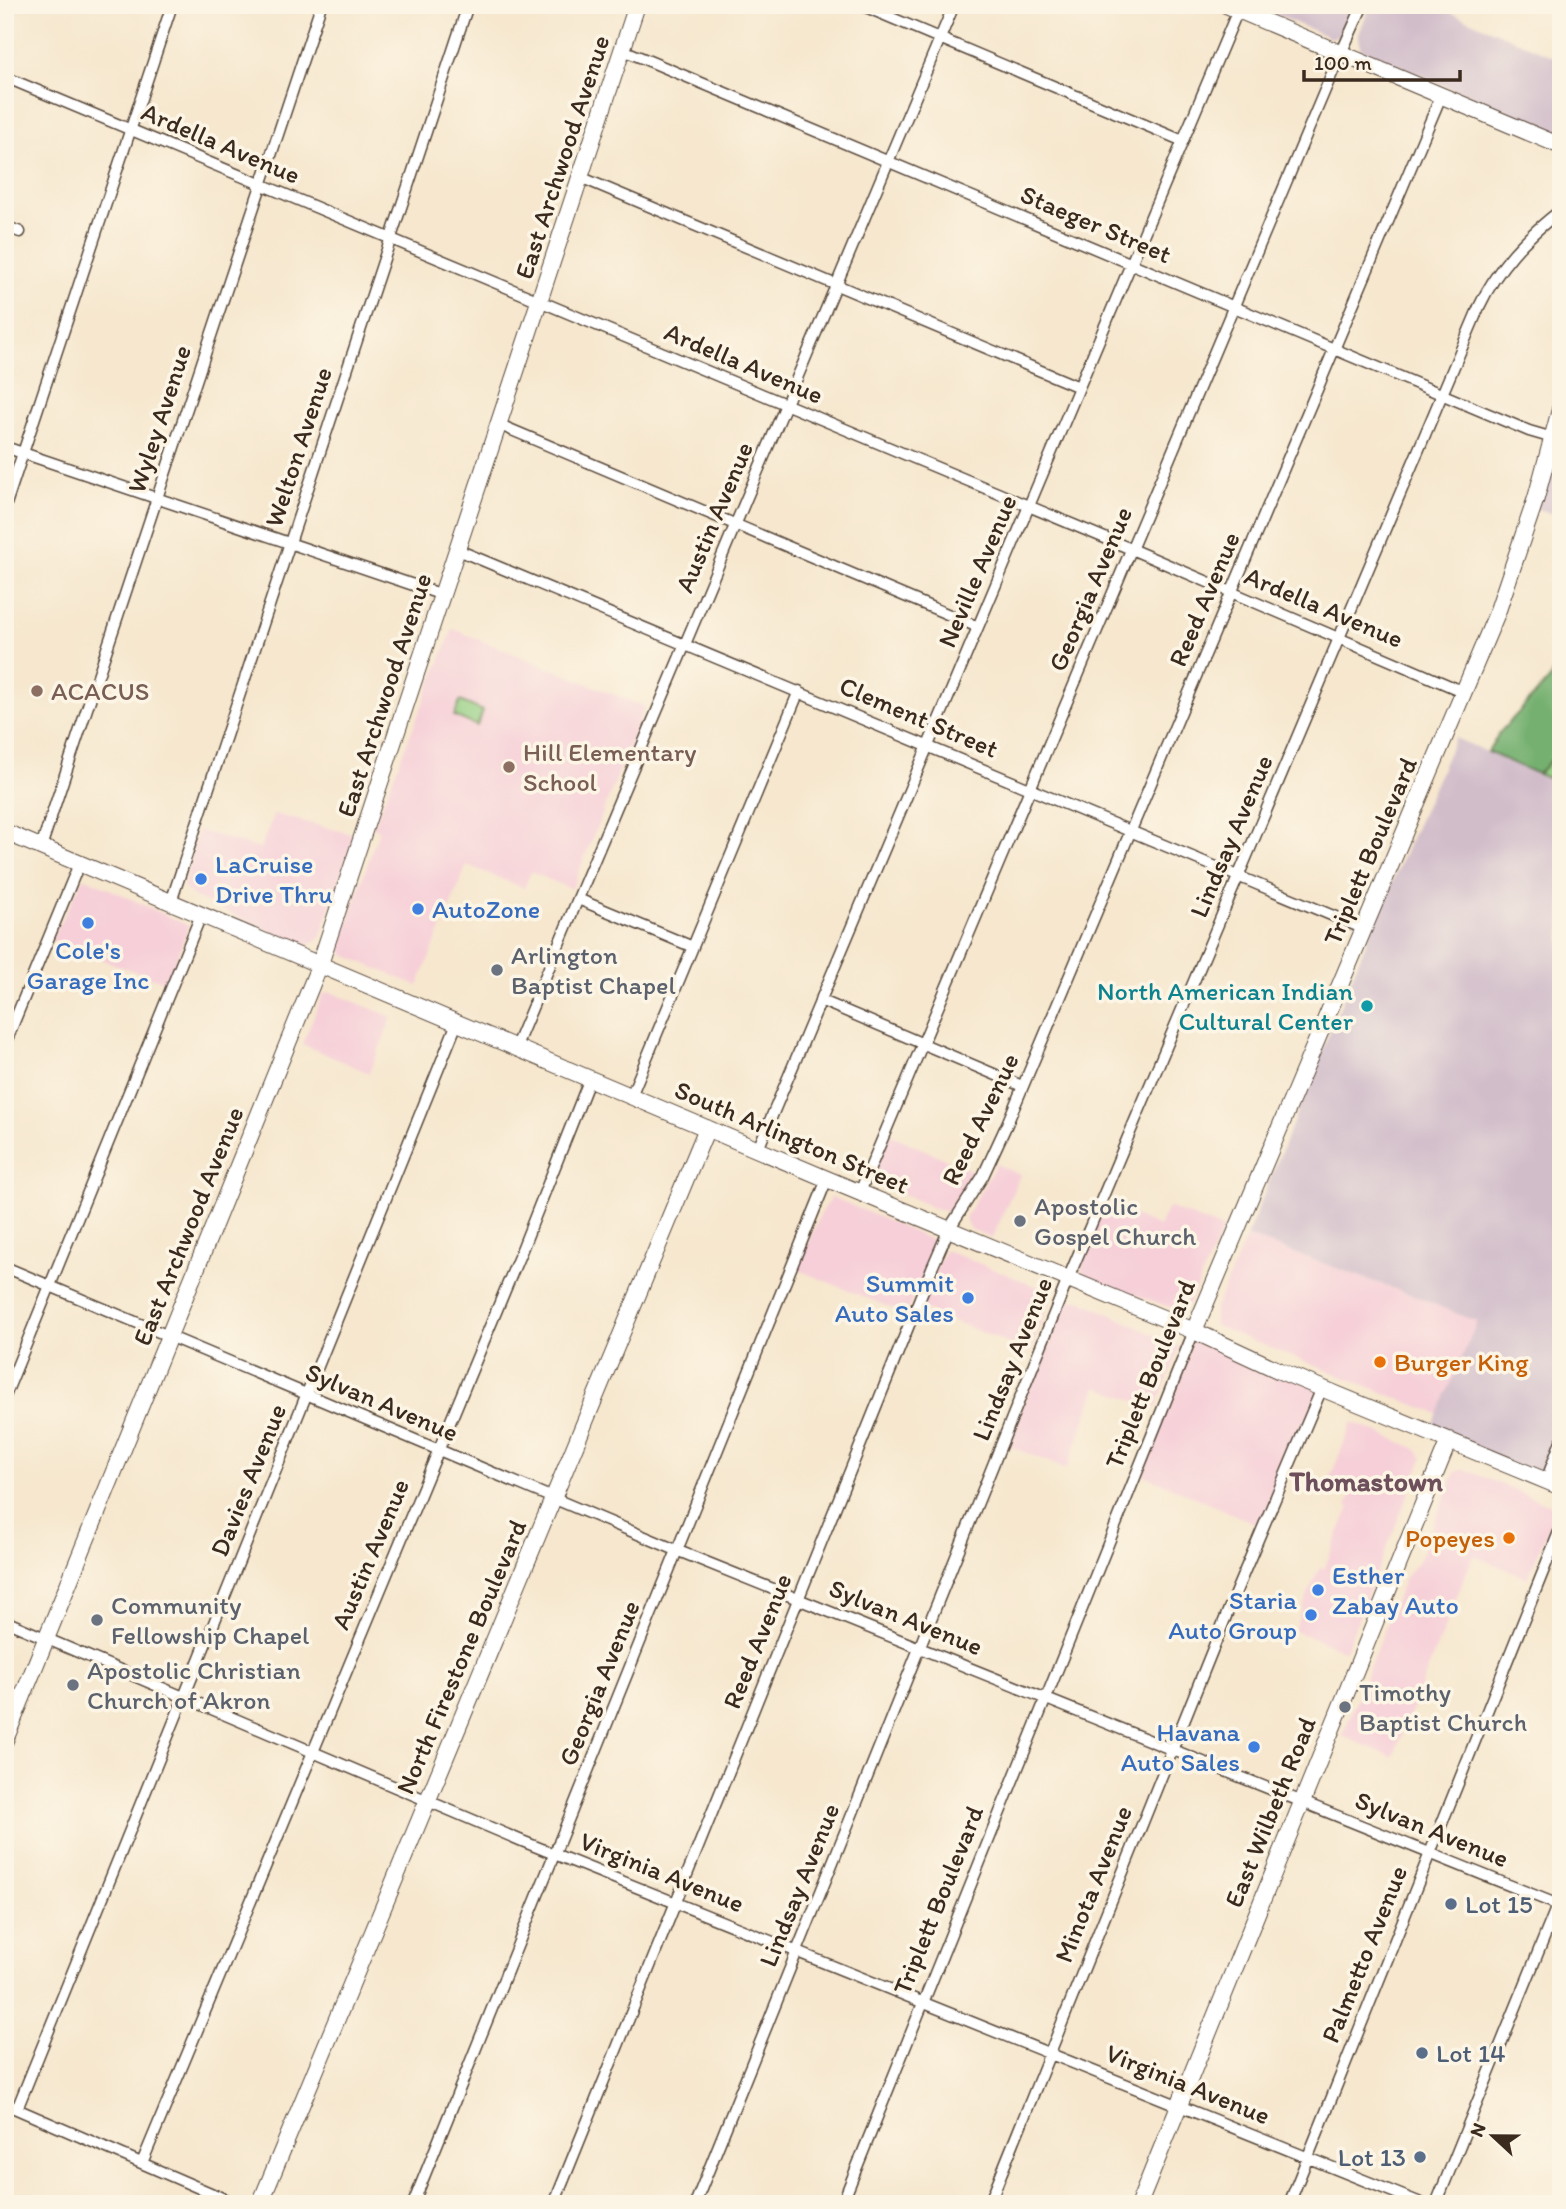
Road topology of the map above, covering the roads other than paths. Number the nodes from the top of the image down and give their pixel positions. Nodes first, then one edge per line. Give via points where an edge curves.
1 (172, 5) edge
2 (321, 5) edge
3 (468, 5) edge
4 (637, 5) edge
5 (861, 5) edge
6 (954, 5) edge
7 (1363, 5) edge
8 (1232, 8) edge
9 (940, 38) junction
10 (623, 50) junction
11 (1340, 53) junction
12 (5, 77) edge
13 (1441, 96) junction
14 (131, 130) junction
15 (1183, 141) junction
16 (1561, 146) edge
17 (888, 161) junction
18 (580, 177) junction
19 (261, 184) junction
20 (1561, 210) edge
21 (5, 226) edge
22 (20, 232) dead end
23 (391, 239) junction
24 (1131, 264) junction
25 (837, 285) junction
26 (540, 302) junction
27 (1234, 307) junction
28 (1334, 349) junction
29 (1079, 387) junction
30 (1441, 394) junction
31 (786, 406) junction
32 (1561, 406) edge
33 (499, 425) junction
34 (1553, 438) junction
35 (5, 447) edge
36 (23, 453) junction
37 (157, 499) junction
38 (5, 507) edge
39 (1028, 508) junction
40 (736, 524) junction
41 (290, 544) junction
42 (458, 550) junction
43 (1131, 550) junction
44 (1231, 592) junction
45 (443, 595) junction
46 (978, 627) junction
47 (1339, 638) junction
48 (685, 643) junction
49 (799, 691) junction
50 (1464, 692) junction
51 (928, 745) junction
52 (1030, 788) junction
53 (1131, 831) junction
54 (5, 832) edge
55 (41, 847) junction
56 (79, 864) junction
57 (1238, 876) junction
58 (578, 899) junction
59 (171, 902) junction
60 (201, 915) junction
61 (1362, 928) junction
62 (693, 947) junction
63 (320, 964) junction
64 (820, 1000) junction
65 (457, 1023) junction
66 (5, 1044) edge
67 (922, 1045) junction
68 (516, 1046) junction
69 (590, 1078) junction
70 (1022, 1086) junction
71 (631, 1096) junction
72 (706, 1128) junction
73 (758, 1149) junction
74 (827, 1179) junction
75 (860, 1192) junction
76 (949, 1228) junction
77 (5, 1267) edge
78 (1068, 1279) junction
79 (50, 1286) junction
80 (1194, 1331) junction
81 (170, 1337) junction
82 (1322, 1388) junction
83 (5, 1395) edge
84 (307, 1395) junction
85 (1449, 1440) junction
86 (1561, 1441) edge
87 (438, 1450) junction
88 (1554, 1484) edge
89 (553, 1498) junction
90 (1561, 1527) edge
91 (676, 1550) junction
92 (798, 1598) junction
93 (5, 1621) edge
94 (46, 1638) junction
95 (919, 1647) junction
96 (184, 1697) junction
97 (1045, 1699) junction
98 (5, 1740) edge
99 (1172, 1749) junction
100 (312, 1752) junction
101 (427, 1801) junction
102 (1301, 1801) junction
103 (555, 1853) junction
104 (1429, 1853) junction
105 (676, 1902) junction
106 (1560, 1902) edge
107 (798, 1951) junction
108 (923, 2001) junction
109 (1050, 2053) junction
110 (5, 2104) edge
111 (1179, 2104) junction
112 (17, 2109) junction
113 (1307, 2156) junction
114 (142, 2163) junction
115 (236, 2204) edge
116 (260, 2204) edge
117 (413, 2204) edge
118 (554, 2204) edge
119 (695, 2204) edge
120 (842, 2204) edge
121 (989, 2204) edge
122 (1139, 2204) edge
123 (1289, 2204) edge
124 (1423, 2204) edge
125 (1436, 2204) edge

1 - 14 street
2 - 19 street, Wyley Avenue
3 - 23 street, Welton Avenue
4 - 10 main road, East Archwood Avenue
5 - 9 street
6 - 9 street, Austin Avenue
7 - 11 street, Georgia Avenue
8 - 11 main road
8 - 15 street, Neville Avenue
9 - 15 street
9 - 17 street, Austin Avenue
10 - 17 street, Staeger Street
10 - 18 main road, East Archwood Avenue
11 - 13 main road
11 - 27 street, Georgia Avenue
12 - 14 street, Ardella Avenue
13 - 16 main road
13 - 28 street, Reed Avenue
14 - 19 street, Ardella Avenue
14 - 36 street
15 - 24 street, Neville Avenue
17 - 24 street, Staeger Street
17 - 25 street, Austin Avenue
18 - 25 street
18 - 26 main road, East Archwood Avenue
19 - 23 street, Ardella Avenue
19 - 37 street, Wyley Avenue
20 - 30 street, Lindsay Avenue via 1497,271
21 - 22 street
23 - 26 street, Ardella Avenue
23 - 41 street, Welton Avenue
24 - 27 street, Staeger Street
24 - 29 street, Neville Avenue
25 - 29 street
25 - 31 street, Austin Avenue
26 - 31 street, Ardella Avenue
26 - 33 main road, East Archwood Avenue
27 - 28 street, Staeger Street
27 - 43 street, Georgia Avenue
28 - 30 street, Staeger Street
28 - 44 street, Reed Avenue
29 - 39 street, Neville Avenue
30 - 34 street, Staeger Street
30 - 47 street, Lindsay Avenue
31 - 39 street, Ardella Avenue
31 - 40 street, Austin Avenue
32 - 34 main road, Triplett Boulevard
33 - 40 street
33 - 42 main road, East Archwood Avenue
34 - 50 main road, Triplett Boulevard via 1517,560
35 - 36 street
36 - 37 street
36 - 38 street
37 - 41 street
37 - 55 street, Wyley Avenue
39 - 43 street, Ardella Avenue
39 - 46 street, Neville Avenue
40 - 46 street
40 - 48 street, Austin Avenue
41 - 45 street
41 - 59 street, Welton Avenue
42 - 45 main road, East Archwood Avenue
42 - 48 street, Clement Street
43 - 44 street, Ardella Avenue
43 - 52 street, Georgia Avenue
44 - 47 street, Ardella Avenue
44 - 53 street, Reed Avenue
45 - 63 main road, East Archwood Avenue
46 - 51 street, Neville Avenue
47 - 50 street, Ardella Avenue
47 - 57 street, Lindsay Avenue
48 - 49 street, Clement Street
48 - 58 street, Austin Avenue
49 - 51 street, Clement Street
49 - 62 street
50 - 61 main road, Triplett Boulevard
51 - 52 street, Clement Street
51 - 64 street, Neville Avenue
52 - 53 street, Clement Street
52 - 67 street, Georgia Avenue
53 - 57 street, Clement Street
53 - 70 street, Reed Avenue
54 - 55 main road, South Arlington Street
55 - 56 main road, South Arlington Street
56 - 59 main road, South Arlington Street
56 - 66 street
57 - 61 street, Clement Street
57 - 78 street, Lindsay Avenue
58 - 62 street
58 - 68 street, Austin Avenue
59 - 60 main road, South Arlington Street
60 - 63 main road, South Arlington Street
60 - 79 street
61 - 80 main road, Triplett Boulevard
62 - 71 street
63 - 65 main road, South Arlington Street
63 - 81 main road, East Archwood Avenue
64 - 67 street
64 - 73 street, Neville Avenue
65 - 68 main road, South Arlington Street
65 - 84 street, Davies Avenue
67 - 70 street
67 - 75 street, Georgia Avenue
68 - 69 main road, South Arlington Street
69 - 71 main road, South Arlington Street
69 - 87 street, Austin Avenue
70 - 76 street, Reed Avenue via 991,1161
71 - 72 main road, South Arlington Street
72 - 73 main road, South Arlington Street
72 - 89 main road, North Firestone Boulevard
73 - 74 main road, South Arlington Street
74 - 75 main road, South Arlington Street
74 - 91 street, Georgia Avenue
75 - 76 main road, South Arlington Street
76 - 78 main road, South Arlington Street
76 - 92 street, Reed Avenue
77 - 79 street, Sylvan Avenue
78 - 80 main road, South Arlington Street
78 - 95 street, Lindsay Avenue
79 - 81 street, Sylvan Avenue
79 - 83 street
80 - 82 main road, South Arlington Street
80 - 97 street, Triplett Boulevard
81 - 84 street, Sylvan Avenue
81 - 94 main road, East Archwood Avenue
82 - 85 main road, South Arlington Street
82 - 99 street, Minota Avenue
84 - 87 street, Sylvan Avenue
84 - 96 street, Davies Avenue
85 - 88 main road, South Arlington Street
85 - 102 main road, East Wilbeth Road
86 - 88 street
87 - 89 street, Sylvan Avenue
87 - 100 street, Austin Avenue
89 - 91 street, Sylvan Avenue
89 - 101 main road, North Firestone Boulevard
90 - 104 street, Palmetto Avenue
91 - 92 street, Sylvan Avenue
91 - 103 street, Georgia Avenue
92 - 95 street, Sylvan Avenue
92 - 105 street, Reed Avenue
93 - 94 street, Virginia Avenue
94 - 96 street, Virginia Avenue
94 - 98 main road, East Archwood Avenue
95 - 97 street, Sylvan Avenue
95 - 107 street, Lindsay Avenue
96 - 100 street, Virginia Avenue
96 - 112 street, Davies Avenue
97 - 99 street, Sylvan Avenue
97 - 108 street, Triplett Boulevard
99 - 102 street, Sylvan Avenue
99 - 109 street, Minota Avenue
100 - 101 street, Virginia Avenue
100 - 114 street, Austin Avenue
101 - 103 street, Virginia Avenue
101 - 116 main road, North Firestone Boulevard
102 - 104 street, Sylvan Avenue
102 - 111 main road, East Wilbeth Road
103 - 105 street, Virginia Avenue
103 - 117 street, Georgia Avenue
104 - 106 street, Sylvan Avenue
104 - 113 street, Palmetto Avenue
105 - 107 street, Virginia Avenue
105 - 118 street, Reed Avenue
106 - 125 street
107 - 108 street, Virginia Avenue
107 - 119 street, Lindsay Avenue
108 - 109 street, Virginia Avenue
108 - 120 street, Triplett Boulevard
109 - 111 street, Virginia Avenue
109 - 121 street, Minota Avenue
110 - 112 street
111 - 113 street, Virginia Avenue
111 - 122 main road, East Wilbeth Road
112 - 114 street
113 - 123 street, Palmetto Avenue
113 - 124 street, Virginia Avenue
114 - 115 street

